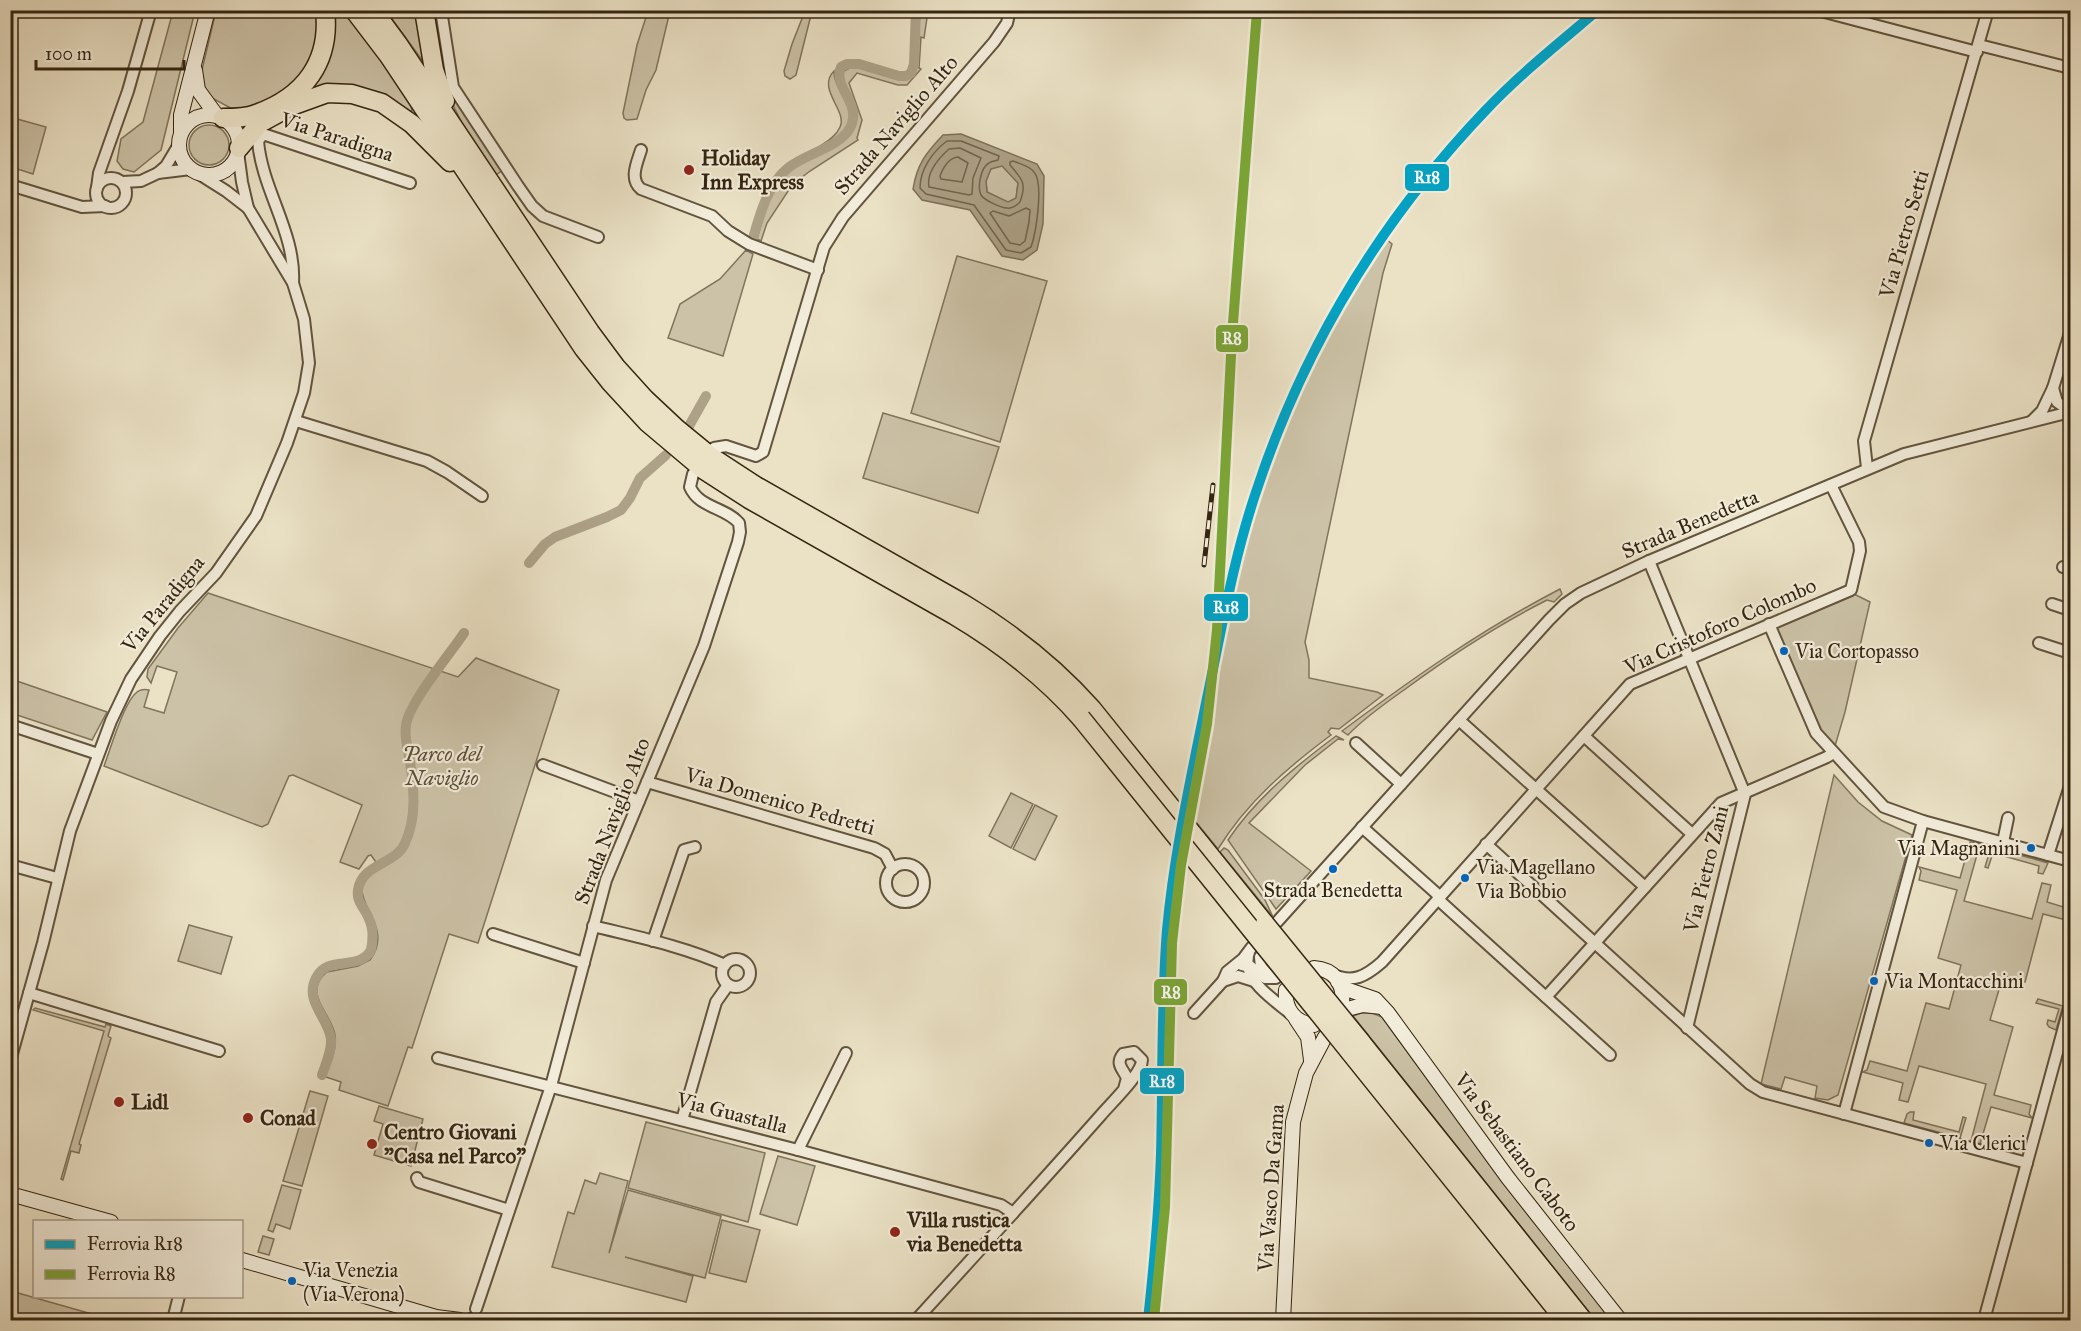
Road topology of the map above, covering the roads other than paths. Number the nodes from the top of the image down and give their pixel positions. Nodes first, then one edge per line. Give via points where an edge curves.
1 (151, 10) edge
2 (208, 10) edge
3 (326, 10) edge
4 (354, 10) edge
5 (373, 10) edge
6 (424, 10) edge
7 (441, 10) edge
8 (1010, 10) edge
9 (1817, 10) edge
10 (1988, 10) edge
11 (1978, 49) junction
12 (194, 64) junction
13 (2070, 68) edge
14 (220, 117) junction
15 (180, 139) junction
16 (238, 150) junction
17 (641, 150) dead end
18 (106, 154) junction
19 (194, 171) junction
20 (158, 173) junction
21 (121, 181) junction
22 (141, 181) junction
23 (410, 183) dead end
24 (10, 185) edge
25 (495, 189) junction
26 (96, 191) junction
27 (124, 201) junction
28 (70, 203) junction
29 (105, 206) junction
30 (248, 208) junction
31 (597, 237) dead end
32 (519, 251) junction
33 (818, 270) junction
34 (293, 283) junction
35 (2070, 333) edge
36 (2067, 346) junction
37 (2070, 373) edge
38 (2053, 388) junction
39 (2070, 411) edge
40 (296, 421) junction
41 (2029, 423) junction
42 (714, 448) dead end
43 (1868, 468) junction
44 (693, 474) dead end
45 (1831, 485) junction
46 (482, 496) dead end
47 (1649, 561) junction
48 (2052, 604) dead end
49 (2070, 609) edge
50 (1769, 624) junction
51 (2039, 643) dead end
52 (2070, 653) edge
53 (1689, 658) junction
54 (1086, 714) junction
55 (1459, 720) junction
56 (10, 725) edge
57 (1584, 736) junction
58 (1356, 743) dead end
59 (1833, 753) junction
60 (98, 754) junction
61 (543, 765) dead end
62 (647, 783) junction
63 (1401, 784) junction
64 (2070, 786) edge
65 (1535, 790) junction
66 (1745, 794) junction
67 (639, 801) junction
68 (2008, 818) dead end
69 (1923, 821) junction
70 (1362, 827) junction
71 (1692, 834) junction
72 (2003, 842) junction
73 (1486, 844) junction
74 (695, 847) dead end
75 (2048, 855) junction
76 (2070, 861) edge
77 (10, 865) edge
78 (893, 869) dead end
79 (57, 878) junction
80 (1645, 887) junction
81 (1439, 898) junction
82 (1277, 922) dead end
83 (593, 926) junction
84 (493, 934) dead end
85 (653, 941) junction
86 (1596, 943) junction
87 (1260, 957) dead end
88 (584, 963) junction
89 (725, 965) junction
90 (1247, 965) junction
91 (1314, 968) dead end
92 (1230, 969) junction
93 (1334, 977) junction
94 (1223, 981) junction
95 (1256, 982) junction
96 (1280, 982) junction
97 (728, 985) junction
98 (29, 993) junction
99 (1546, 997) junction
100 (2070, 1005) edge
101 (1382, 1007) junction
102 (1194, 1012) dead end
103 (1293, 1015) junction
104 (1314, 1025) dead end
105 (1687, 1028) junction
106 (14, 1030) edge
107 (1324, 1037) dead end
108 (1355, 1047) junction
109 (219, 1051) dead end
110 (846, 1053) dead end
111 (1610, 1055) dead end
112 (438, 1058) dead end
113 (1311, 1060) junction
114 (10, 1061) edge
115 (551, 1086) junction
116 (1124, 1089) dead end
117 (1844, 1114) junction
118 (682, 1120) junction
119 (798, 1150) junction
120 (2027, 1163) junction
121 (417, 1178) dead end
122 (10, 1185) edge
123 (10, 1194) edge
124 (42, 1201) junction
125 (509, 1210) junction
126 (1013, 1213) junction
127 (108, 1220) edge
128 (243, 1260) edge
129 (1543, 1292) junction
130 (178, 1298) edge
131 (473, 1318) edge
132 (442, 1319) edge
133 (173, 1320) edge
134 (460, 1320) edge
135 (481, 1320) edge
136 (916, 1320) edge
137 (1282, 1320) edge
138 (1559, 1320) edge
139 (1565, 1320) edge
140 (1583, 1320) edge
141 (1620, 1320) edge
142 (1984, 1320) edge

1 - 18 street
2 - 12 street, Via Paradigna
3 - 14 highway via 323,51 306,83 256,114
4 - 32 highway
5 - 25 highway
6 - 25 highway via 434,70 443,95
7 - 31 street via 453,87 522,192 543,216
8 - 33 street, Strada Naviglio Alto via 1007,23 994,42 843,217 824,247
9 - 11 street
10 - 11 street, Via Pietro Setti
11 - 13 street
11 - 43 street, Via Pietro Setti via 1864,441
12 - 14 street, Via Paradigna via 198,90
12 - 15 street, Via Paradigna via 181,115
14 - 15 street via 196,117 187,124
14 - 16 street, Via Paradigna via 238,136
15 - 19 street, Via Paradigna via 184,163
15 - 20 street
16 - 19 street via 234,162 217,174
16 - 30 street, Via Paradigna
16 - 32 highway via 260,123 308,98 327,93 352,94 382,103 412,124 447,159
17 - 33 street via 634,178 640,189 712,216 749,244
18 - 21 street
18 - 26 street
19 - 20 street
19 - 30 street, Via Paradigna
20 - 22 street
21 - 22 street
21 - 26 street via 108,178
21 - 27 street via 127,191
22 - 27 street
23 - 34 street, Via Paradigna via 263,135 258,141 260,162 289,243
24 - 28 street
25 - 54 highway via 609,358 676,429 746,481 998,626 1048,666
26 - 28 street
26 - 29 street via 97,199
27 - 29 street via 115,207
28 - 29 street
30 - 34 street, Via Paradigna
32 - 54 highway via 604,374 678,450 740,494 980,632
33 - 42 street, Strada Naviglio Alto via 765,450 756,456 726,446
34 - 40 street, Via Paradigna via 304,319 309,363
35 - 36 street
36 - 37 street
36 - 38 street
38 - 39 street via 2057,402
38 - 41 street via 2042,411
39 - 41 street, Strada Benedetta
40 - 46 street via 427,461
40 - 60 street, Via Paradigna via 256,516 216,573 173,618 138,668
41 - 43 street, Strada Benedetta via 1904,454
43 - 45 street, Strada Benedetta
44 - 62 street, Strada Naviglio Alto via 690,485 694,495 736,519 740,532 704,646
45 - 47 street, Strada Benedetta
45 - 50 street, Via Cristoforo Colombo via 1859,542 1851,590
47 - 53 street, Via Pietro Zani
47 - 55 street, Strada Benedetta via 1581,593 1560,608
48 - 49 street
50 - 53 street, Via Cristoforo Colombo
50 - 59 street via 1816,733
51 - 52 street
53 - 57 street, Via Cristoforo Colombo via 1630,684
53 - 66 street, Via Pietro Zani
54 - 108 highway, bridge
55 - 63 street, Strada Benedetta
55 - 65 street
56 - 60 street
57 - 65 street, Via Cristoforo Colombo
57 - 71 street
58 - 63 street
59 - 66 street
59 - 69 street via 1884,807
60 - 79 street, Via Paradigna
61 - 67 street
62 - 67 street, Strada Naviglio Alto
62 - 78 street, Via Domenico Pedretti via 874,848 885,854
63 - 70 street, Strada Benedetta
64 - 75 street
65 - 73 street, Via Cristoforo Colombo
65 - 80 street
66 - 71 street via 1721,803
66 - 105 street, Via Pietro Zani
67 - 83 street, Strada Naviglio Alto via 606,880
68 - 72 street
69 - 72 street
69 - 117 street
70 - 81 street
70 - 82 street, Strada Benedetta
71 - 80 street
72 - 75 street
73 - 81 street, Via Cristoforo Colombo
73 - 86 street
74 - 85 street via 684,849
75 - 76 street
77 - 79 street
79 - 98 street, Via Paradigna
80 - 86 street
81 - 93 street, Via Cristoforo Colombo via 1374,969 1354,979
81 - 99 street
83 - 85 street
83 - 88 street, Strada Naviglio Alto
84 - 88 street
85 - 89 street
86 - 99 street
86 - 105 street
87 - 96 street via 1263,970
88 - 115 street, Strada Naviglio Alto
89 - 97 street via 722,975
89 - 97 street via 740,960 750,971 745,984
90 - 92 street
90 - 92 street via 1251,948
90 - 95 street
90 - 96 street via 1264,978
91 - 93 street, Via Sebastiano Caboto
92 - 94 street
93 - 101 street, Via Sebastiano Caboto via 1348,990 1375,999
93 - 101 street via 1344,1006
94 - 95 street via 1241,976
94 - 102 street
95 - 103 street
96 - 103 street
97 - 118 street via 716,1002
98 - 106 street, Via Paradigna
98 - 109 street
99 - 111 street
100 - 120 street
101 - 141 street, Via Sebastiano Caboto via 1520,1194
103 - 104 street
103 - 113 street via 1308,1036
105 - 117 street via 1763,1092
106 - 114 street, Via Paradigna
107 - 113 street, Via Vasco Da Gama
108 - 129 highway
108 - 140 highway
110 - 119 street
112 - 115 street, Via Guastalla
113 - 137 street, Via Vasco Da Gama via 1292,1130
115 - 118 street, Via Guastalla
115 - 125 street, Strada Naviglio Alto
116 - 126 street
117 - 120 street
118 - 119 street, Via Guastalla
119 - 126 street, Via Guastalla via 998,1204
120 - 142 street
121 - 125 street via 419,1182
122 - 124 street
123 - 124 street
124 - 127 street
125 - 131 street, Strada Naviglio Alto
126 - 136 street
128 - 132 street
129 - 138 highway
129 - 139 highway
130 - 133 street
131 - 135 street, Strada Naviglio Alto
132 - 134 street

